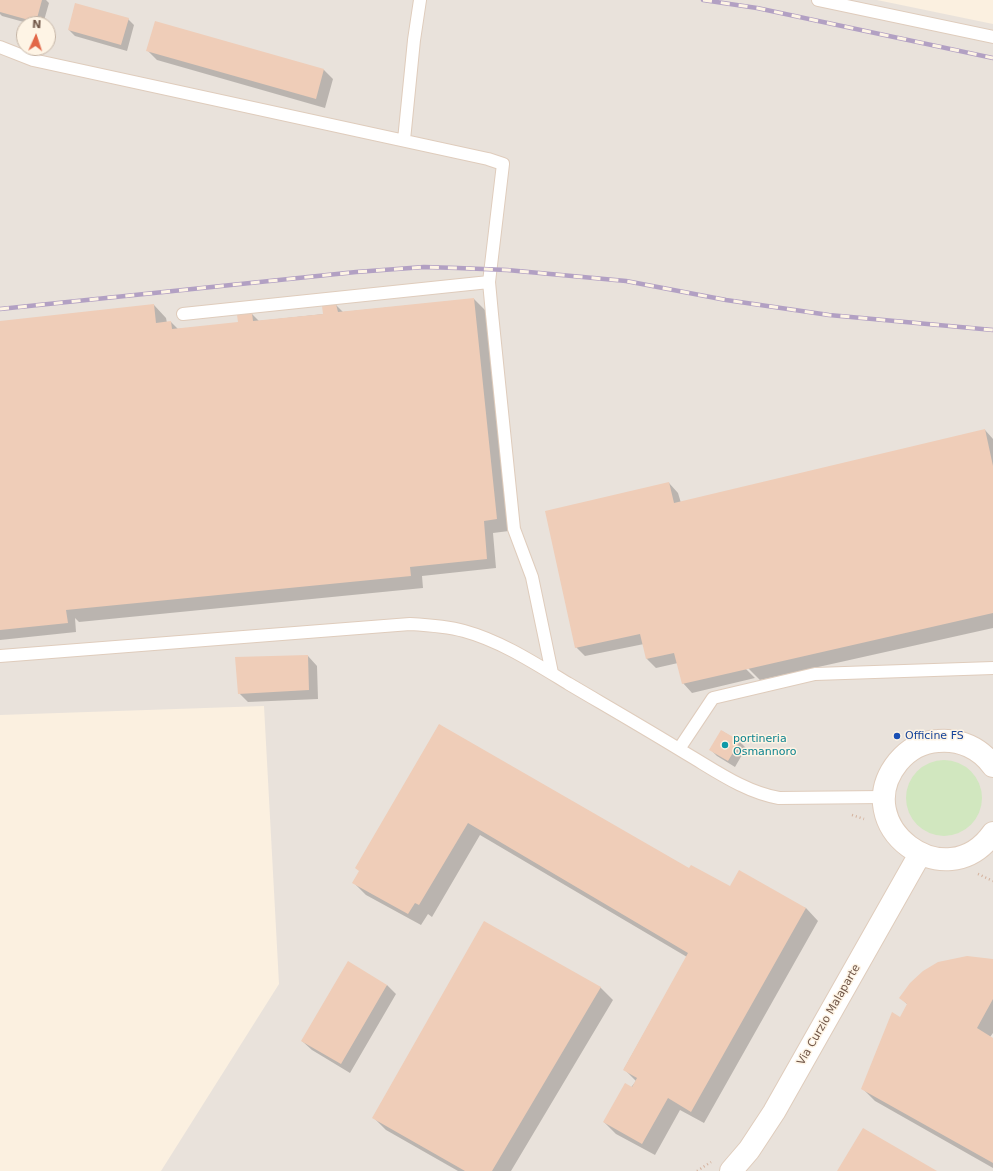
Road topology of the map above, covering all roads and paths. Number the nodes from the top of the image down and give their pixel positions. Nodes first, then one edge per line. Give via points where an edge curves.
1 (420, 0) edge
2 (818, 0) edge
3 (993, 37) edge
4 (0, 47) edge
5 (404, 140) junction
6 (489, 282) junction
7 (183, 314) dead end
8 (0, 656) edge
9 (993, 668) edge
10 (552, 673) junction
11 (679, 749) junction
12 (990, 755) edge
13 (884, 797) junction
14 (993, 832) edge
15 (920, 854) junction
16 (731, 1171) edge

1 - 5 lane
2 - 3 lane
4 - 5 lane via 33,60
5 - 6 lane via 503,164
6 - 7 lane
6 - 10 lane via 514,529 532,577
8 - 10 lane via 410,624 438,625 470,633 495,642
9 - 11 lane via 815,674 713,698
10 - 11 lane
11 - 13 lane via 746,788 763,795 779,798
12 - 13 street via 953,741 922,744 907,752 895,765 888,778
13 - 15 street via 886,812 894,832 905,844
14 - 15 street via 979,847 958,857 938,859
15 - 16 street, Via Curzio Malaparte via 774,1112 749,1150

